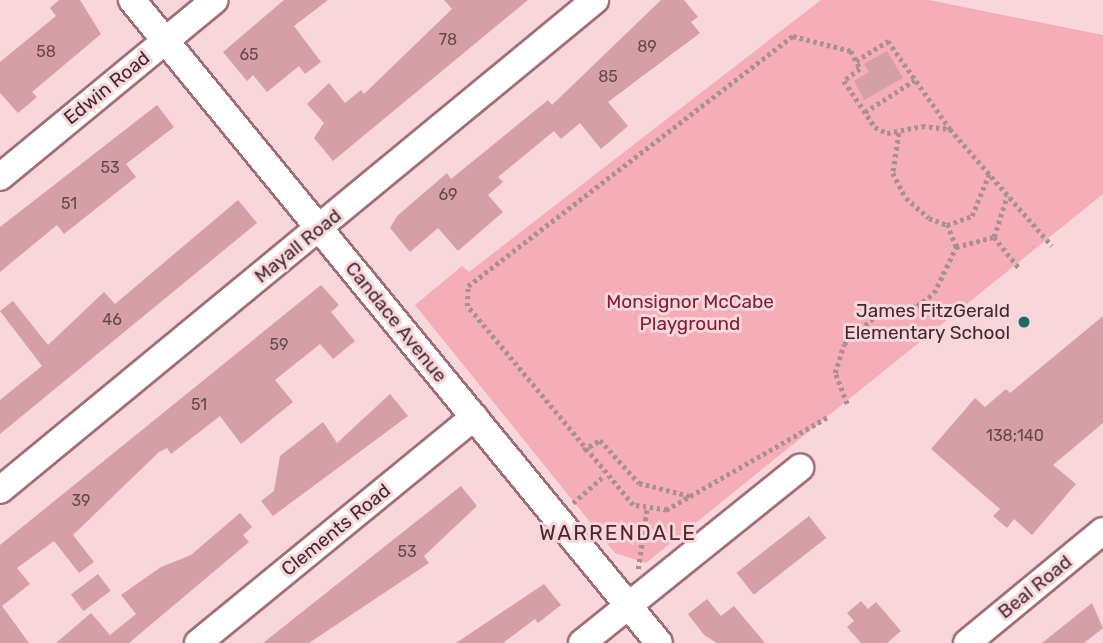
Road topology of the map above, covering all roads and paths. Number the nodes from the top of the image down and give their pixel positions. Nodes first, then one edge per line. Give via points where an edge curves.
1 (132, 0) edge
2 (215, 0) edge
3 (595, 0) edge
4 (166, 41) junction
5 (856, 61) junction
6 (915, 80) junction
7 (865, 112) junction
8 (950, 130) junction
9 (899, 132) junction
10 (989, 174) junction
11 (0, 177) edge
12 (1008, 195) junction
13 (947, 225) junction
14 (319, 228) junction
15 (994, 237) junction
16 (1052, 246) dead end
17 (956, 247) junction
18 (1019, 268) dead end
19 (847, 404) dead end
20 (474, 417) junction
21 (827, 418) dead end
22 (583, 450) junction
23 (800, 468) dead end
24 (604, 476) junction
25 (0, 491) edge
26 (690, 496) junction
27 (572, 504) dead end
28 (647, 508) junction
29 (1103, 531) edge
30 (638, 572) dead end
31 (628, 605) junction
32 (198, 643) edge
33 (582, 643) edge
34 (659, 643) edge
35 (967, 643) edge

1 - 4 street, Candace Avenue
2 - 4 street, Edwin Road
3 - 14 street, Mayall Road
4 - 11 street, Edwin Road
4 - 14 street, Candace Avenue
5 - 6 path via 888,41
5 - 7 path via 860,69 844,81
5 - 22 path via 851,51 793,36 468,286 467,306
6 - 7 path
6 - 8 path
7 - 9 path via 875,127
8 - 9 path via 922,126
8 - 10 path
9 - 13 path via 892,157 898,185 918,209
10 - 12 path
10 - 13 path via 972,216
12 - 15 path
12 - 16 path
13 - 17 path
14 - 20 street, Candace Avenue
14 - 25 street, Mayall Road
15 - 17 path
15 - 18 path
17 - 19 path via 934,293 917,306 878,314 844,344 835,373
20 - 31 street, Candace Avenue
20 - 32 street, Clements Road
21 - 26 path
22 - 24 path
22 - 26 path via 600,440 639,483
23 - 31 street
24 - 27 path
24 - 28 path via 623,499
26 - 28 path via 667,510
28 - 30 path
29 - 35 street, Beal Road
31 - 33 street
31 - 34 street, Candace Avenue

